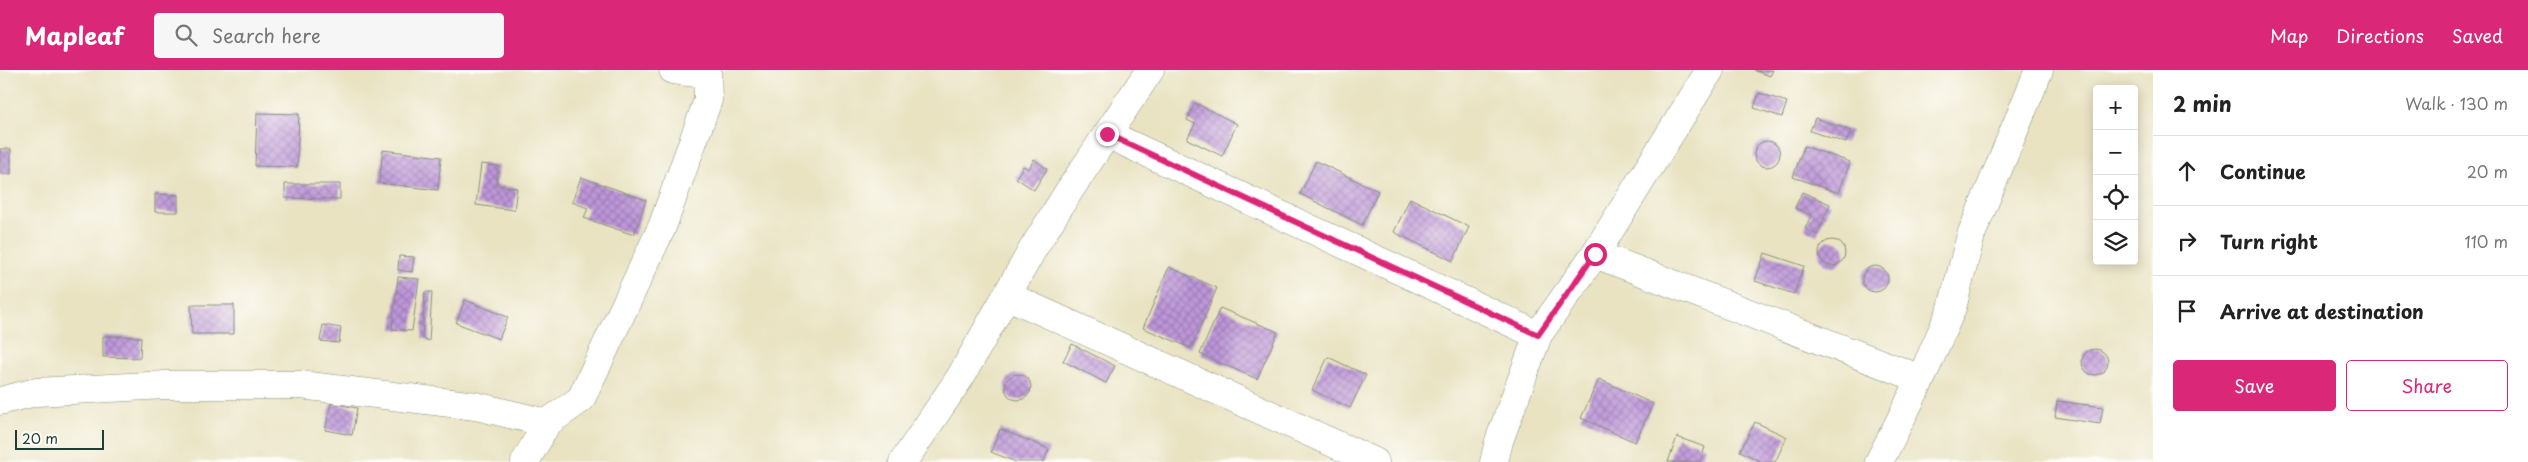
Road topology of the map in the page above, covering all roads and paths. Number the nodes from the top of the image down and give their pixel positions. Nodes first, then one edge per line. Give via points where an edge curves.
1 (673, 70) edge
2 (1150, 70) edge
3 (1710, 70) edge
4 (2039, 70) edge
5 (706, 72) edge
6 (1107, 134) junction
7 (1595, 254) junction
8 (1008, 296) junction
9 (1538, 335) junction
10 (1921, 379) junction
11 (0, 401) edge
12 (547, 423) junction
13 (526, 462) edge
14 (903, 462) edge
15 (1375, 462) edge
16 (1494, 462) edge
17 (1879, 462) edge

1 - 5 street
2 - 6 street
3 - 7 street
4 - 10 street via 1971,235 1952,308
5 - 12 street via 708,100 662,227 581,399
6 - 8 street via 1034,247
6 - 9 street
7 - 9 street
7 - 10 street
8 - 14 street via 961,376
8 - 15 street
9 - 16 street
10 - 17 street
11 - 12 street via 36,392 166,385 301,386 476,406
12 - 13 street

